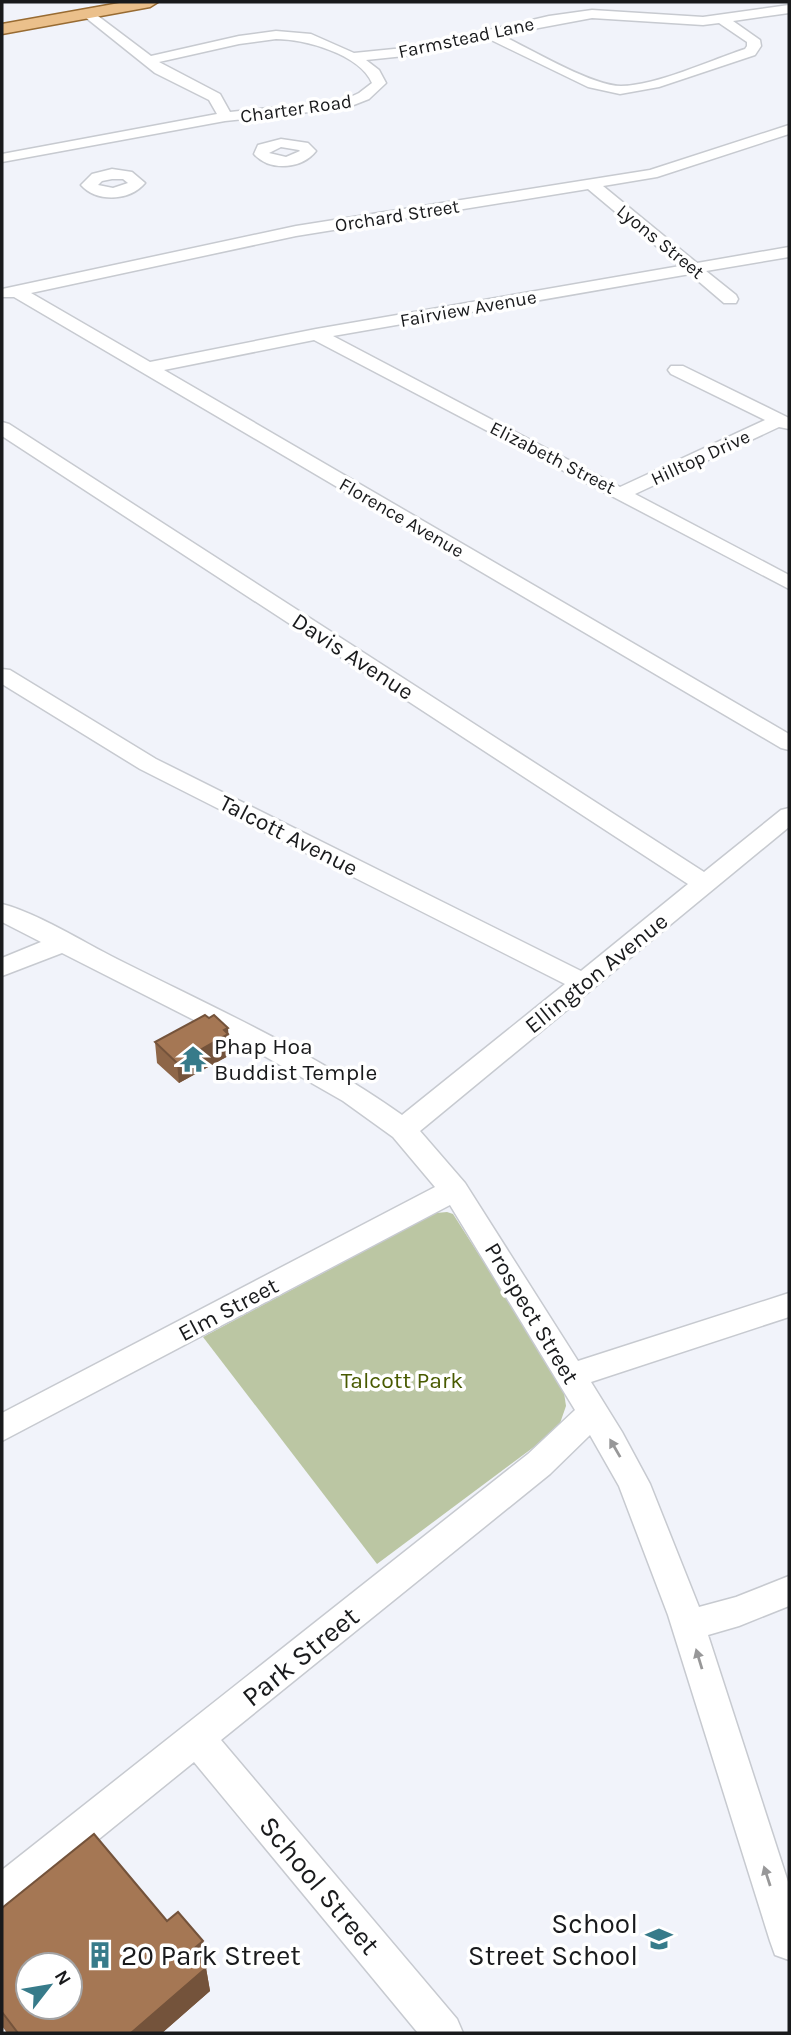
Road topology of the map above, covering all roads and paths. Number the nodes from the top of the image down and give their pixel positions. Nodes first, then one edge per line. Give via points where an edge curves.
1 (150, 2) edge
2 (592, 8) edge
3 (789, 9) edge
4 (90, 14) junction
5 (722, 19) junction
6 (2, 29) edge
7 (489, 34) junction
8 (351, 57) junction
9 (147, 61) junction
10 (225, 117) junction
11 (789, 129) edge
12 (73, 145) junction
13 (2, 158) edge
14 (104, 175) dead end
15 (591, 184) junction
16 (789, 252) edge
17 (694, 268) junction
18 (9, 293) edge
19 (730, 299) dead end
20 (316, 334) junction
21 (147, 368) junction
22 (677, 370) dead end
23 (784, 422) edge
24 (2, 428) edge
25 (622, 493) junction
26 (789, 583) edge
27 (2, 675) edge
28 (789, 743) edge
29 (789, 815) edge
30 (705, 884) junction
31 (2, 912) edge
32 (64, 943) junction
33 (2, 968) edge
34 (583, 983) junction
35 (403, 1130) junction
36 (455, 1190) junction
37 (789, 1305) edge
38 (571, 1377) junction
39 (593, 1412) junction
40 (2, 1428) edge
41 (789, 1591) edge
42 (688, 1625) junction
43 (196, 1739) junction
44 (2, 1894) edge
45 (789, 1941) edge
46 (443, 2033) edge

1 - 4 main road
2 - 5 street, Farmstead Lane via 679,21
2 - 7 street, Farmstead Lane
3 - 5 street, Farmstead Lane
4 - 6 main road
4 - 9 street
5 - 7 street via 752,40 750,52 654,84 620,90 593,84
7 - 8 street, Farmstead Lane via 414,51
8 - 9 street, Charter Road via 314,39 293,35
8 - 10 street, Charter Road via 376,75 379,83 373,91 272,129
9 - 10 street via 215,97
10 - 12 street, Charter Road
11 - 15 street, Orchard Street via 659,173
12 - 13 street, Charter Road
12 - 14 street
15 - 17 street, Lyons Street
15 - 18 street, Orchard Street via 303,230
16 - 17 street, Fairview Avenue
17 - 19 street, Lyons Street
17 - 20 street, Fairview Avenue
18 - 21 street, Florence Avenue
20 - 21 street, Fairview Avenue
20 - 25 street, Elizabeth Street
21 - 28 street, Florence Avenue
22 - 23 street, Hilltop Drive
23 - 25 street, Hilltop Drive
24 - 30 street, Davis Avenue
25 - 26 street, Elizabeth Street
27 - 34 street, Talcott Avenue via 148,764
29 - 30 street, Ellington Avenue
30 - 34 street, Ellington Avenue
31 - 32 street, Prospect Street
32 - 33 street
32 - 35 street, Prospect Street via 312,1070
34 - 35 street, Ellington Avenue
35 - 36 street, Prospect Street
36 - 38 street, Prospect Street
36 - 40 street, Elm Street
37 - 38 street
38 - 39 street, Prospect Street
42 -> 39 street, Prospect Street via 634,1484
39 - 43 street, Park Street via 539,1464
41 - 42 street
45 -> 42 street, Prospect Street
43 - 44 street, Park Street
43 - 46 street, School Street

